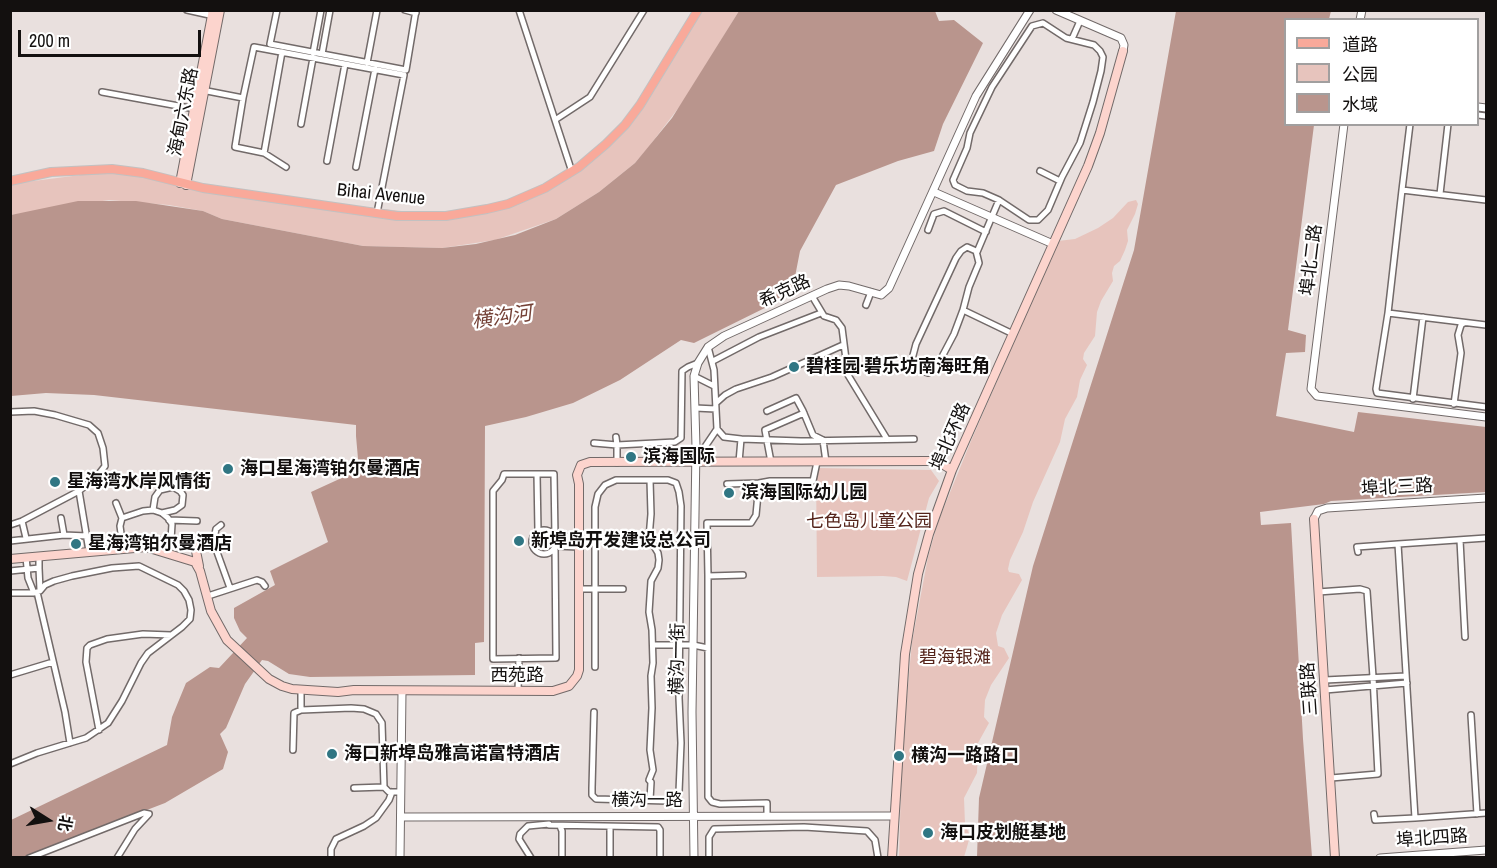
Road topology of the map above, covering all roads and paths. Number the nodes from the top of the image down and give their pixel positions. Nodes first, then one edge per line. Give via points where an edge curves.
1 (187, 10) edge
2 (277, 10) edge
3 (321, 10) edge
4 (330, 10) edge
5 (377, 10) edge
6 (405, 10) edge
7 (519, 10) edge
8 (644, 10) edge
9 (696, 10) edge
10 (1030, 10) edge
11 (1056, 10) edge
12 (416, 12) edge
13 (216, 13) edge
14 (1080, 21) junction
15 (1072, 39) junction
16 (1123, 51) joint
17 (282, 52) junction
18 (322, 54) junction
19 (313, 55) junction
20 (367, 63) junction
21 (345, 64) junction
22 (375, 69) junction
23 (405, 72) junction
24 (200, 89) junction
25 (102, 92) dead end
26 (243, 98) junction
27 (196, 110) junction
28 (555, 120) junction
29 (301, 124) dead end
30 (1344, 126) edge
31 (1410, 126) edge
32 (1448, 126) edge
33 (264, 153) junction
34 (327, 161) dead end
35 (286, 167) dead end
36 (356, 167) dead end
37 (571, 169) junction
38 (1040, 171) dead end
39 (10, 179) edge
40 (1060, 181) junction
41 (183, 182) junction
42 (1402, 190) junction
43 (934, 192) junction
44 (1440, 194) junction
45 (999, 200) junction
46 (1486, 200) edge
47 (377, 212) junction
48 (992, 218) junction
49 (990, 229) junction
50 (928, 230) dead end
51 (1053, 244) junction
52 (977, 252) junction
53 (871, 292) junction
54 (812, 296) junction
55 (867, 305) dead end
56 (963, 310) junction
57 (821, 313) junction
58 (1388, 313) junction
59 (1423, 317) junction
60 (1466, 322) junction
61 (750, 324) junction
62 (1486, 325) edge
63 (1013, 334) junction
64 (759, 337) junction
65 (843, 345) junction
66 (708, 347) junction
67 (713, 361) junction
68 (698, 363) junction
69 (694, 376) junction
70 (714, 386) junction
71 (1413, 399) junction
72 (1454, 404) junction
73 (716, 406) junction
74 (695, 408) junction
75 (1486, 408) edge
76 (767, 411) dead end
77 (10, 412) edge
78 (804, 413) junction
79 (1486, 417) edge
80 (717, 429) junction
81 (616, 437) dead end
82 (741, 439) junction
83 (887, 439) junction
84 (914, 439) dead end
85 (766, 440) junction
86 (823, 440) junction
87 (594, 443) dead end
88 (617, 445) junction
89 (695, 462) junction
90 (739, 462) junction
91 (771, 462) junction
92 (821, 462) junction
93 (617, 463) junction
94 (952, 470) junction
95 (537, 474) junction
96 (650, 480) junction
97 (727, 483) dead end
98 (759, 483) junction
99 (79, 491) junction
100 (1486, 498) edge
101 (116, 503) dead end
102 (153, 510) junction
103 (162, 513) junction
104 (61, 518) dead end
105 (122, 518) junction
106 (1314, 519) joint
107 (169, 520) junction
108 (22, 521) junction
109 (197, 521) dead end
110 (10, 525) edge
111 (221, 525) dead end
112 (538, 531) junction
113 (64, 535) junction
114 (87, 536) junction
115 (555, 536) junction
116 (579, 537) junction
117 (26, 538) junction
118 (1486, 538) edge
119 (171, 540) junction
120 (1460, 540) junction
121 (10, 541) edge
122 (1398, 544) junction
123 (555, 546) junction
124 (146, 547) junction
125 (579, 547) junction
126 (123, 548) junction
127 (89, 550) junction
128 (1358, 552) dead end
129 (39, 556) junction
130 (26, 557) junction
131 (10, 559) edge
132 (39, 568) junction
133 (27, 570) junction
134 (10, 571) edge
135 (200, 571) junction
136 (743, 575) dead end
137 (708, 576) junction
138 (265, 586) dead end
139 (230, 588) junction
140 (579, 589) junction
141 (595, 589) junction
142 (623, 589) dead end
143 (37, 592) junction
144 (1318, 592) junction
145 (10, 593) edge
146 (208, 596) junction
147 (171, 635) junction
148 (1465, 637) dead end
149 (653, 645) junction
150 (680, 645) junction
151 (693, 645) junction
152 (708, 648) junction
153 (519, 658) junction
154 (53, 662) junction
155 (595, 667) dead end
156 (10, 675) edge
157 (1373, 677) junction
158 (1325, 680) junction
159 (1407, 680) junction
160 (1373, 686) junction
161 (301, 690) junction
162 (1325, 690) junction
163 (402, 691) junction
164 (519, 691) junction
165 (301, 710) junction
166 (594, 712) dead end
167 (1471, 715) dead end
168 (99, 730) junction
169 (70, 743) junction
170 (293, 750) dead end
171 (10, 764) edge
172 (1331, 777) junction
173 (384, 787) junction
174 (354, 788) dead end
175 (392, 792) junction
176 (401, 792) junction
177 (650, 800) junction
178 (1486, 813) edge
179 (1374, 814) dead end
180 (1477, 814) junction
181 (548, 816) junction
182 (693, 816) junction
183 (751, 816) junction
184 (767, 816) junction
185 (893, 816) junction
186 (401, 817) junction
187 (1415, 818) junction
188 (549, 825) junction
189 (560, 826) junction
190 (610, 827) junction
191 (751, 827) junction
192 (1486, 850) edge
193 (400, 855) edge
194 (29, 858) edge
195 (117, 858) edge
196 (331, 858) edge
197 (531, 858) edge
198 (562, 858) edge
199 (610, 858) edge
200 (660, 858) edge
201 (694, 858) edge
202 (709, 858) edge
203 (878, 858) edge
204 (892, 858) edge
205 (1335, 858) edge
206 (1380, 858) edge

1 - 13 street
2 - 19 street via 270,44
3 - 19 street
4 - 18 street
5 - 20 street
6 - 12 street
7 - 28 street
8 - 28 street via 590,98
9 - 37 main road, Bihai Avenue via 631,112 604,142
9 - 47 main road, Bihai Avenue via 625,125 591,158 560,179 520,199 478,211 420,217
10 - 43 street via 976,96
11 - 14 street
12 - 23 street
13 - 24 main road, 海甸六东路
14 - 15 street
14 - 16 street via 1121,39
15 - 40 street via 1094,45 1102,57 1097,89 1080,143
15 - 45 street via 1043,23 1032,26 980,109 953,180 967,191
16 - 51 main road, 埠北环路 via 1094,150
17 - 19 street
17 - 26 street via 254,46
17 - 33 street
18 - 19 street
18 - 20 street
19 - 21 street
19 - 29 street
20 - 23 street
21 - 22 street
21 - 34 street
22 - 23 street
22 - 36 street
23 - 47 street
24 - 26 street
24 - 27 main road, 海甸六东路
25 - 27 street
26 - 33 street via 235,147
27 - 41 main road, 海甸六东路
28 - 37 street
30 - 79 street, 埠北二路 via 1311,390 1317,396
31 - 42 street
32 - 44 street
33 - 35 street
37 - 47 main road, Bihai Avenue via 524,194 476,209 442,214
38 - 40 street
39 - 41 main road, Bihai Avenue via 67,166 101,164 141,168
40 - 45 street via 1048,210 1038,220 1029,220
41 - 47 main road, Bihai Avenue
42 - 44 street
42 - 58 street
43 - 48 street
43 - 53 street via 889,288 881,295
44 - 46 street
45 - 48 street
48 - 49 street
48 - 51 street
49 - 50 street via 944,211 934,214
49 - 52 street
51 - 63 main road, 埠北环路
52 - 56 street via 979,263
52 - 56 street via 967,247 956,258 915,344 911,363 915,369 928,373 935,370
53 - 54 street, 希克路 via 839,285
53 - 55 street
54 - 57 street
54 - 61 street, 希克路
56 - 63 street
57 - 64 street
57 - 65 street via 836,320 842,328
58 - 59 street
58 - 71 street via 1376,389 1379,395
59 - 60 street
59 - 71 street
60 - 62 street
60 - 72 street via 1458,335 1461,353
61 - 64 street
61 - 66 street, 希克路
63 - 94 main road, 埠北环路
64 - 67 street
65 - 73 street via 725,394
65 - 83 street via 848,375
66 - 67 street
66 - 68 street, 希克路
67 - 70 street
68 - 69 street, 希克路
68 - 88 street via 682,371 681,438 675,442
69 - 70 street
69 - 74 street, 希克路
70 - 73 street
71 - 72 street
72 - 75 street
73 - 74 street
73 - 80 street
74 - 89 street, 希克路
76 - 78 street via 796,398
77 - 99 street via 55,415 89,425 98,433 105,466
78 - 85 street via 765,430
78 - 86 street via 813,435
80 - 82 street via 724,437
80 - 89 street
81 - 88 street
82 - 85 street
82 - 90 street
83 - 84 street
83 - 86 street
85 - 86 street
85 - 91 street
86 - 92 street
87 - 88 street
88 - 93 street
89 - 90 main road, 西苑路
89 - 93 main road, 西苑路
89 - 151 street, 横沟一街
90 - 91 main road, 西苑路
91 - 92 main road, 西苑路
92 - 94 main road, 西苑路 via 937,461
92 - 98 street via 813,481
93 - 116 main road, 西苑路 via 581,465
94 - 185 main road, 埠北环路 via 921,565 908,626
95 - 112 street
95 - 115 street via 554,474
95 - 153 street via 504,474 493,491 493,658
96 - 141 street via 616,480 597,494
96 - 149 street via 649,538 658,554 648,612
96 - 150 street via 676,483 679,492
97 - 98 street
98 - 137 street via 756,515 751,523 707,523
99 - 108 street
99 - 114 street
100 - 106 street, 埠北三路 via 1327,508 1318,511
101 - 105 street
102 - 103 street
102 - 103 street via 160,490 173,487 180,491 182,505
102 - 105 street
103 - 107 street
104 - 113 street
105 - 126 street
106 - 144 main road, 三联路
107 - 109 street
107 - 119 street
108 - 110 street
108 - 117 street
111 - 139 street via 215,534 217,552
112 - 115 street
112 - 123 street via 533,543 535,551 547,553
113 - 114 street
113 - 117 street
114 - 127 street
115 - 116 street
115 - 123 street
116 - 125 main road, 西苑路
117 - 121 street
118 - 120 street
119 - 124 main road
119 - 135 main road, 西苑路 via 190,541 195,546
120 - 122 street
120 - 148 street
122 - 128 street via 1357,547
122 - 159 street
123 - 125 street
123 - 153 street via 556,658
124 - 126 main road
124 - 135 main road via 195,562
125 - 140 main road, 西苑路
126 - 127 main road
127 - 129 main road
129 - 130 main road
129 - 132 street
130 - 131 main road
130 - 133 street
132 - 133 street
132 - 143 street
133 - 134 street
133 - 143 street via 29,584
135 - 146 main road, 西苑路
136 - 137 street
137 - 152 street
138 - 139 street via 257,580
139 - 146 street
140 - 141 street
140 - 164 main road, 西苑路 via 577,676 560,690
141 - 142 street
141 - 155 street
143 - 145 street
143 - 147 street via 54,580 139,566 178,585 189,600 190,620
143 - 154 street
144 - 157 street via 1367,591
144 - 158 main road, 三联路
146 - 161 main road, 西苑路 via 211,611 227,640 258,670 282,686
147 - 168 street via 148,653 123,701
147 - 168 street via 107,639 87,648 86,662
149 - 150 street
149 - 177 street
150 - 151 street
150 - 177 street via 679,792 673,800
151 - 152 street
151 - 182 street, 横沟一街
152 - 184 street via 708,797 720,804 767,803
153 - 164 street
154 - 156 street
154 - 169 street
157 - 158 street
157 - 159 street
157 - 160 street
158 - 162 main road, 三联路
159 - 160 street
159 - 187 street
160 - 162 street
160 - 172 street via 1378,774
161 - 163 main road, 西苑路
161 - 165 street
162 - 172 main road, 三联路
163 - 164 main road, 西苑路
163 - 176 street
165 - 170 street via 294,713
165 - 173 street via 351,708 376,714 382,723
166 - 177 street via 592,795 601,800
167 - 180 street
168 - 169 street
169 - 171 street
172 - 205 main road, 三联路
173 - 174 street
173 - 175 street
175 - 176 street
175 - 196 street via 376,818 336,839
176 - 186 street
178 - 180 street
179 - 187 street via 1375,820
180 - 187 street
181 - 182 street, 横沟一路
181 - 186 street, 横沟一路
181 - 188 street
182 - 183 street, 横沟一路
182 - 201 street, 横沟一街
183 - 184 street, 横沟一路
183 - 191 street
184 - 185 street, 横沟一路
185 - 204 main road, 埠北环路
186 - 193 street
188 - 189 street
188 - 197 street via 528,826 520,834
189 - 190 street
189 - 198 street
190 - 199 street
190 - 200 street via 658,827
191 - 202 street via 714,829
191 - 203 street via 867,831 875,840
192 - 206 street, 埠北四路
194 - 195 street via 149,814

